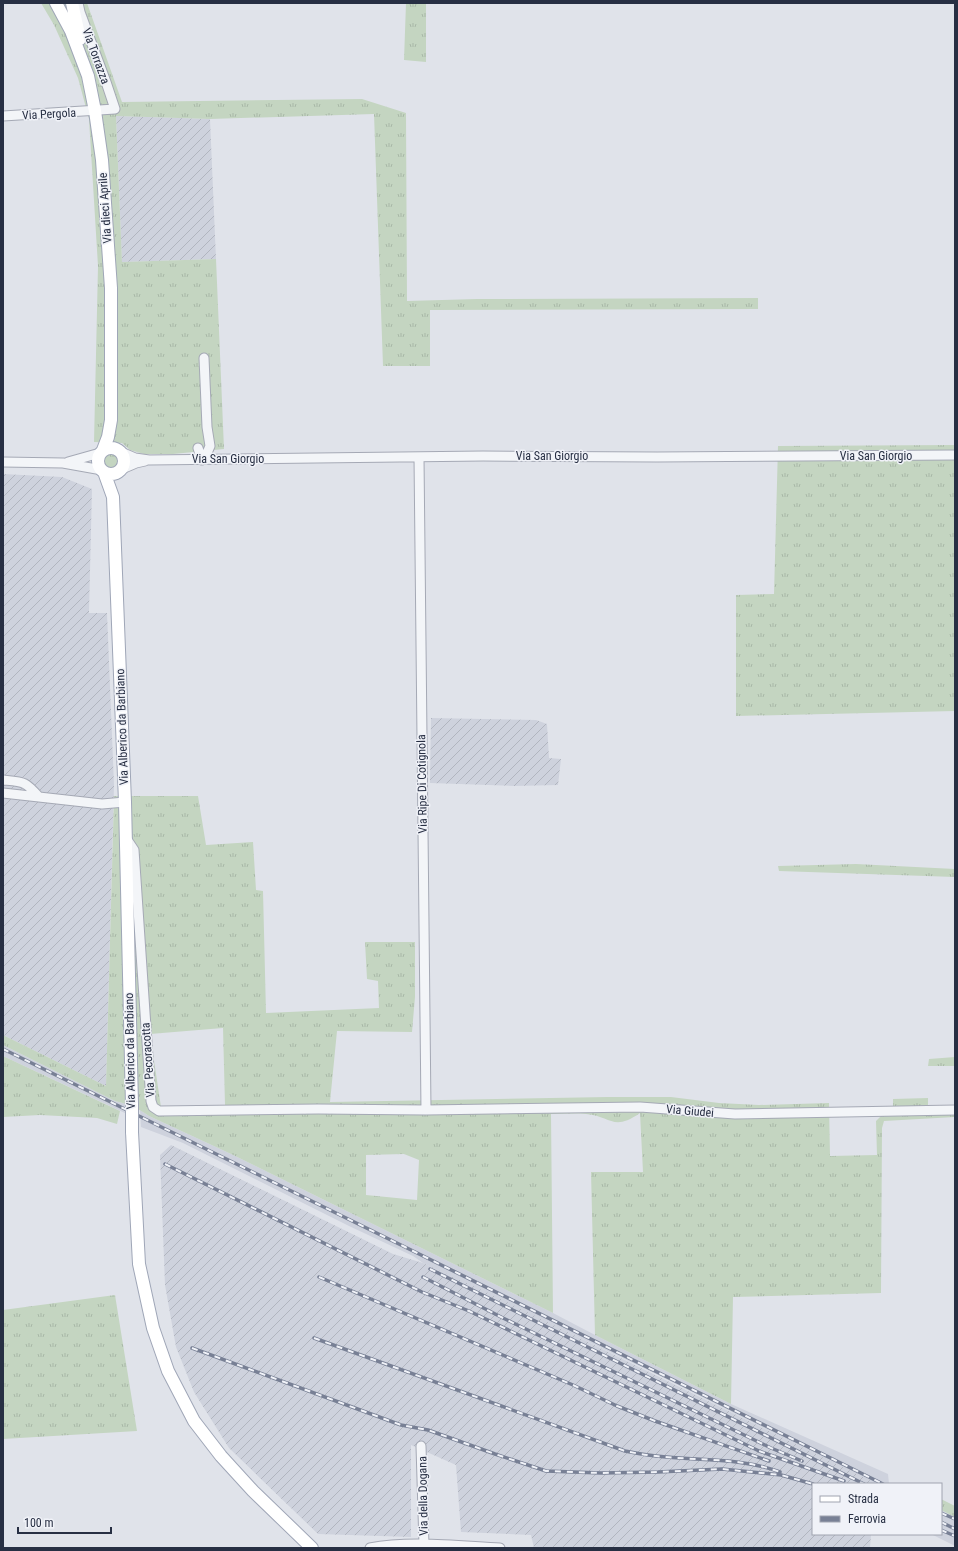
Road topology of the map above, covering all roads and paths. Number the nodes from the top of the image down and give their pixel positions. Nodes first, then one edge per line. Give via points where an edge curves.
1 (56, 3) edge
2 (72, 3) edge
3 (78, 3) edge
4 (88, 76) junction
5 (115, 109) joint
6 (95, 111) junction
7 (3, 116) edge
8 (204, 358) dead end
9 (111, 420) junction
10 (207, 427) junction
11 (210, 446) junction
12 (198, 448) junction
13 (120, 451) junction
14 (102, 452) junction
15 (955, 455) edge
16 (419, 457) junction
17 (149, 460) junction
18 (181, 460) junction
19 (202, 460) junction
20 (221, 460) junction
21 (3, 462) edge
22 (63, 463) junction
23 (121, 470) junction
24 (103, 471) junction
25 (113, 497) junction
26 (3, 780) edge
27 (3, 793) edge
28 (39, 797) junction
29 (125, 802) junction
30 (125, 837) junction
31 (426, 1110) junction
32 (955, 1110) edge
33 (421, 1446) dead end
34 (424, 1545) junction
35 (312, 1548) edge
36 (370, 1548) edge
37 (500, 1548) edge

1 - 4 main road, Via dieci Aprile
2 - 4 main road
3 - 5 street, Via Torrazza
4 - 6 main road, Via dieci Aprile
5 - 6 street, Via Pergola
6 - 7 street, Via Pergola
6 - 9 main road, Via dieci Aprile via 102,160 111,288
8 - 10 street
9 - 13 main road, Via dieci Aprile
9 - 14 main road, Via dieci Aprile
10 - 11 street
10 - 12 street via 203,442
11 - 19 street
11 - 20 street via 214,455
12 - 18 street
12 - 19 street
13 - 14 main road via 110,448
13 - 17 street, Via San Giorgio via 135,458
13 - 23 main road via 124,460
14 - 22 street
14 - 24 main road via 98,464
15 - 16 street, Via San Giorgio
16 - 20 street, Via San Giorgio
16 - 31 street, Via Ripe Di Cotignola
17 - 18 street, Via San Giorgio
17 - 23 street, Via San Giorgio
18 - 19 street, Via San Giorgio
19 - 20 street, Via San Giorgio
21 - 22 street
22 - 24 street
23 - 24 main road via 112,474
23 - 25 main road, Via Alberico da Barbiano
24 - 25 main road, Via Alberico da Barbiano
25 - 29 main road, Via Alberico da Barbiano
26 - 28 street via 22,782
27 - 28 street
28 - 29 street via 102,804
29 - 30 main road, Via Alberico da Barbiano
30 - 31 street, Via Pecoracotta via 134,850 150,1101 153,1107 162,1111
30 - 35 main road, Via Alberico da Barbiano, bridge via 132,1132 139,1264 153,1328 168,1371 194,1420 221,1456 253,1491
31 - 32 street, Via Giudei via 640,1107 742,1114
33 - 34 street, Via della Dogana
34 - 36 street, Via della Dogana via 384,1545
34 - 37 street, Via della Dogana

